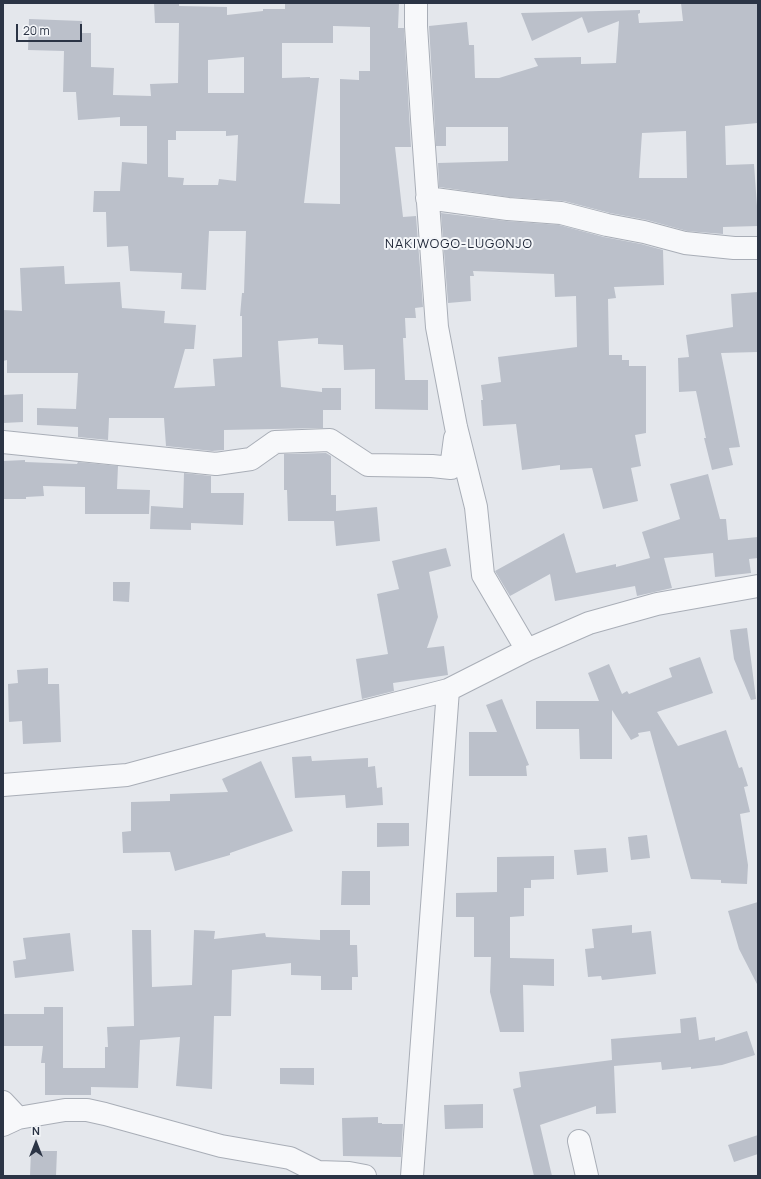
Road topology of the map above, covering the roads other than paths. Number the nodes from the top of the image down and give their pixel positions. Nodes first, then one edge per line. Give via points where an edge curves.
1 (416, 3) edge
2 (427, 198) junction
3 (758, 248) edge
4 (456, 428) junction
5 (3, 442) edge
6 (758, 586) edge
7 (527, 650) junction
8 (448, 690) junction
9 (3, 785) edge
10 (3, 1102) edge
11 (10, 1122) edge
12 (579, 1141) dead end
13 (365, 1176) edge
14 (411, 1176) edge
15 (587, 1176) edge

1 - 2 street
2 - 3 street via 561,214 685,243
2 - 4 street via 437,327
4 - 5 street via 451,468 368,465 330,440 275,442 251,459 216,464
4 - 7 street via 476,507 483,575
6 - 7 street via 657,604 589,623
7 - 8 street
8 - 9 street via 127,774
8 - 14 street
10 - 11 street
11 - 13 street via 65,1110 87,1110 221,1146 290,1158 318,1172
12 - 15 street

